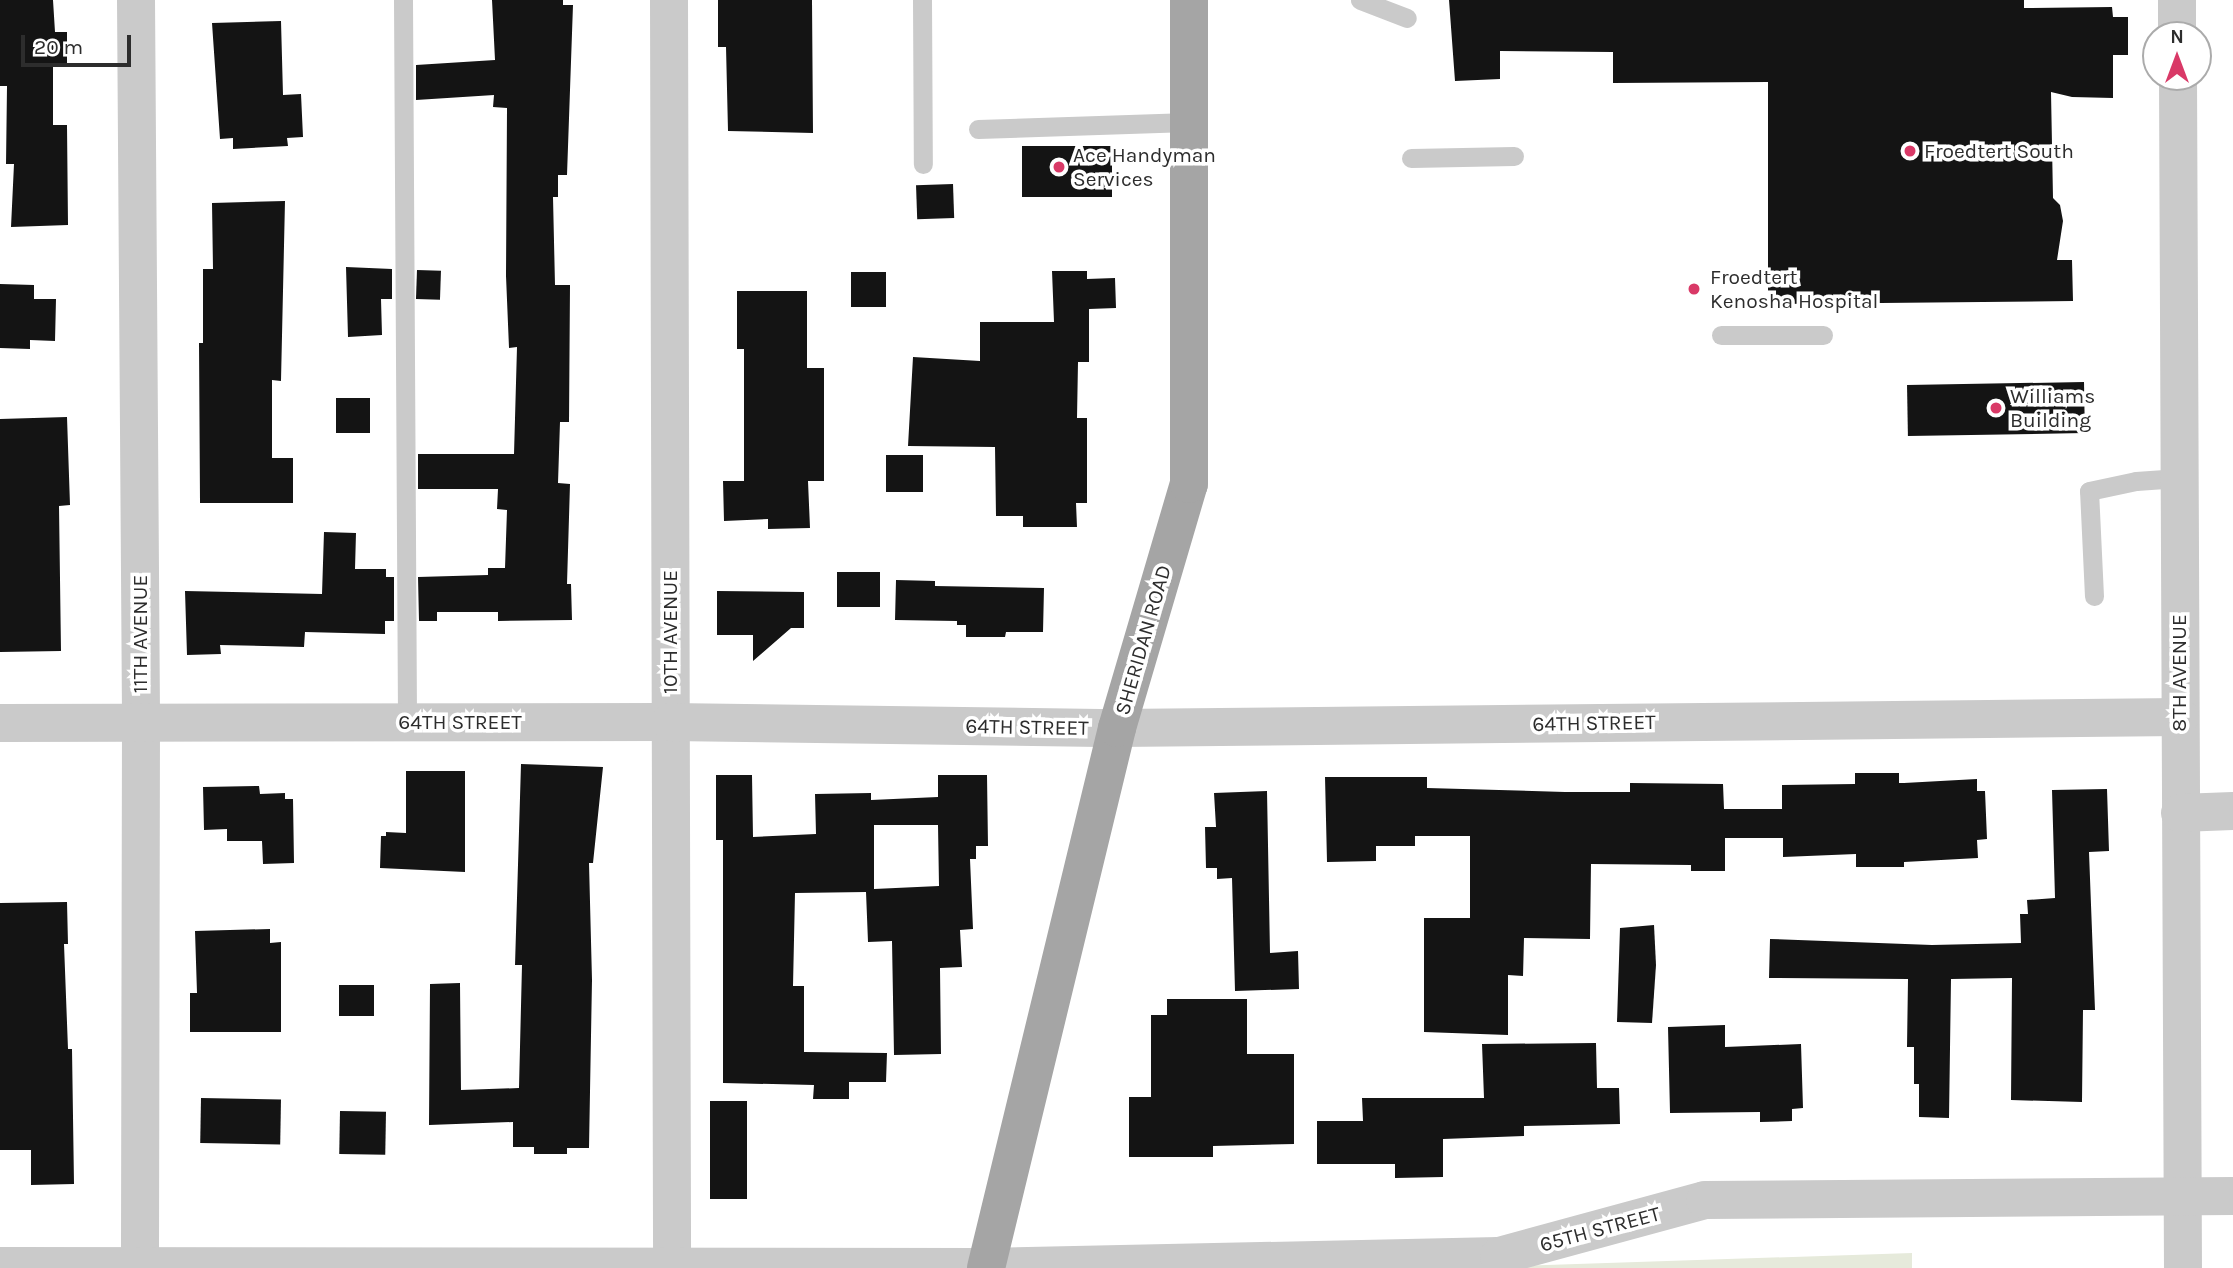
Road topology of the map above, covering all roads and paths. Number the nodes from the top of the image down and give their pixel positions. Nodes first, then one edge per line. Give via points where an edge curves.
1 (136, 0) edge
2 (403, 0) edge
3 (668, 0) edge
4 (922, 0) edge
5 (1189, 0) edge
6 (1360, 0) edge
7 (2177, 0) edge
8 (1407, 18) dead end
9 (2178, 21) edge
10 (2178, 91) edge
11 (1189, 122) junction
12 (978, 129) dead end
13 (1514, 156) dead end
14 (1411, 158) dead end
15 (923, 164) dead end
16 (1721, 335) dead end
17 (1823, 335) dead end
18 (2179, 478) junction
19 (2094, 596) dead end
20 (2179, 717) junction
21 (407, 722) junction
22 (670, 722) junction
23 (0, 723) edge
24 (141, 723) junction
25 (1117, 728) junction
26 (2233, 811) edge
27 (2180, 813) junction
28 (2181, 1194) junction
29 (2233, 1196) edge
30 (672, 1265) junction
31 (0, 1266) edge
32 (139, 1267) edge
33 (278, 1267) edge
34 (418, 1267) edge
35 (986, 1267) edge
36 (2183, 1268) edge

1 - 24 street, 11TH AVENUE
2 - 21 lane
3 - 22 street, 10TH AVENUE
4 - 15 lane
5 - 11 main road, SHERIDAN ROAD
6 - 8 lane
7 - 9 street
10 - 18 street, 8TH AVENUE
11 - 12 lane
11 - 25 main road, SHERIDAN ROAD via 1189,484
13 - 14 lane
16 - 17 lane
18 - 19 lane via 2089,491
18 - 20 street, 8TH AVENUE
20 - 25 street, 64TH STREET
20 - 27 street, 8TH AVENUE
21 - 22 street, 64TH STREET
21 - 24 street, 64TH STREET
22 - 25 street, 64TH STREET
22 - 30 street, 10TH AVENUE
23 - 24 street, 64TH STREET
24 - 32 street, 11TH AVENUE
25 - 35 main road, SHERIDAN ROAD
26 - 27 street
27 - 28 street, 8TH AVENUE
28 - 29 street, 65TH STREET
28 - 35 street, 65TH STREET via 1705,1200 1499,1256
28 - 36 street, 8TH AVENUE
30 - 34 street, 65TH STREET
30 - 35 street, 65TH STREET
31 - 32 street, 65TH STREET
32 - 33 street, 65TH STREET
33 - 34 street, 65TH STREET

